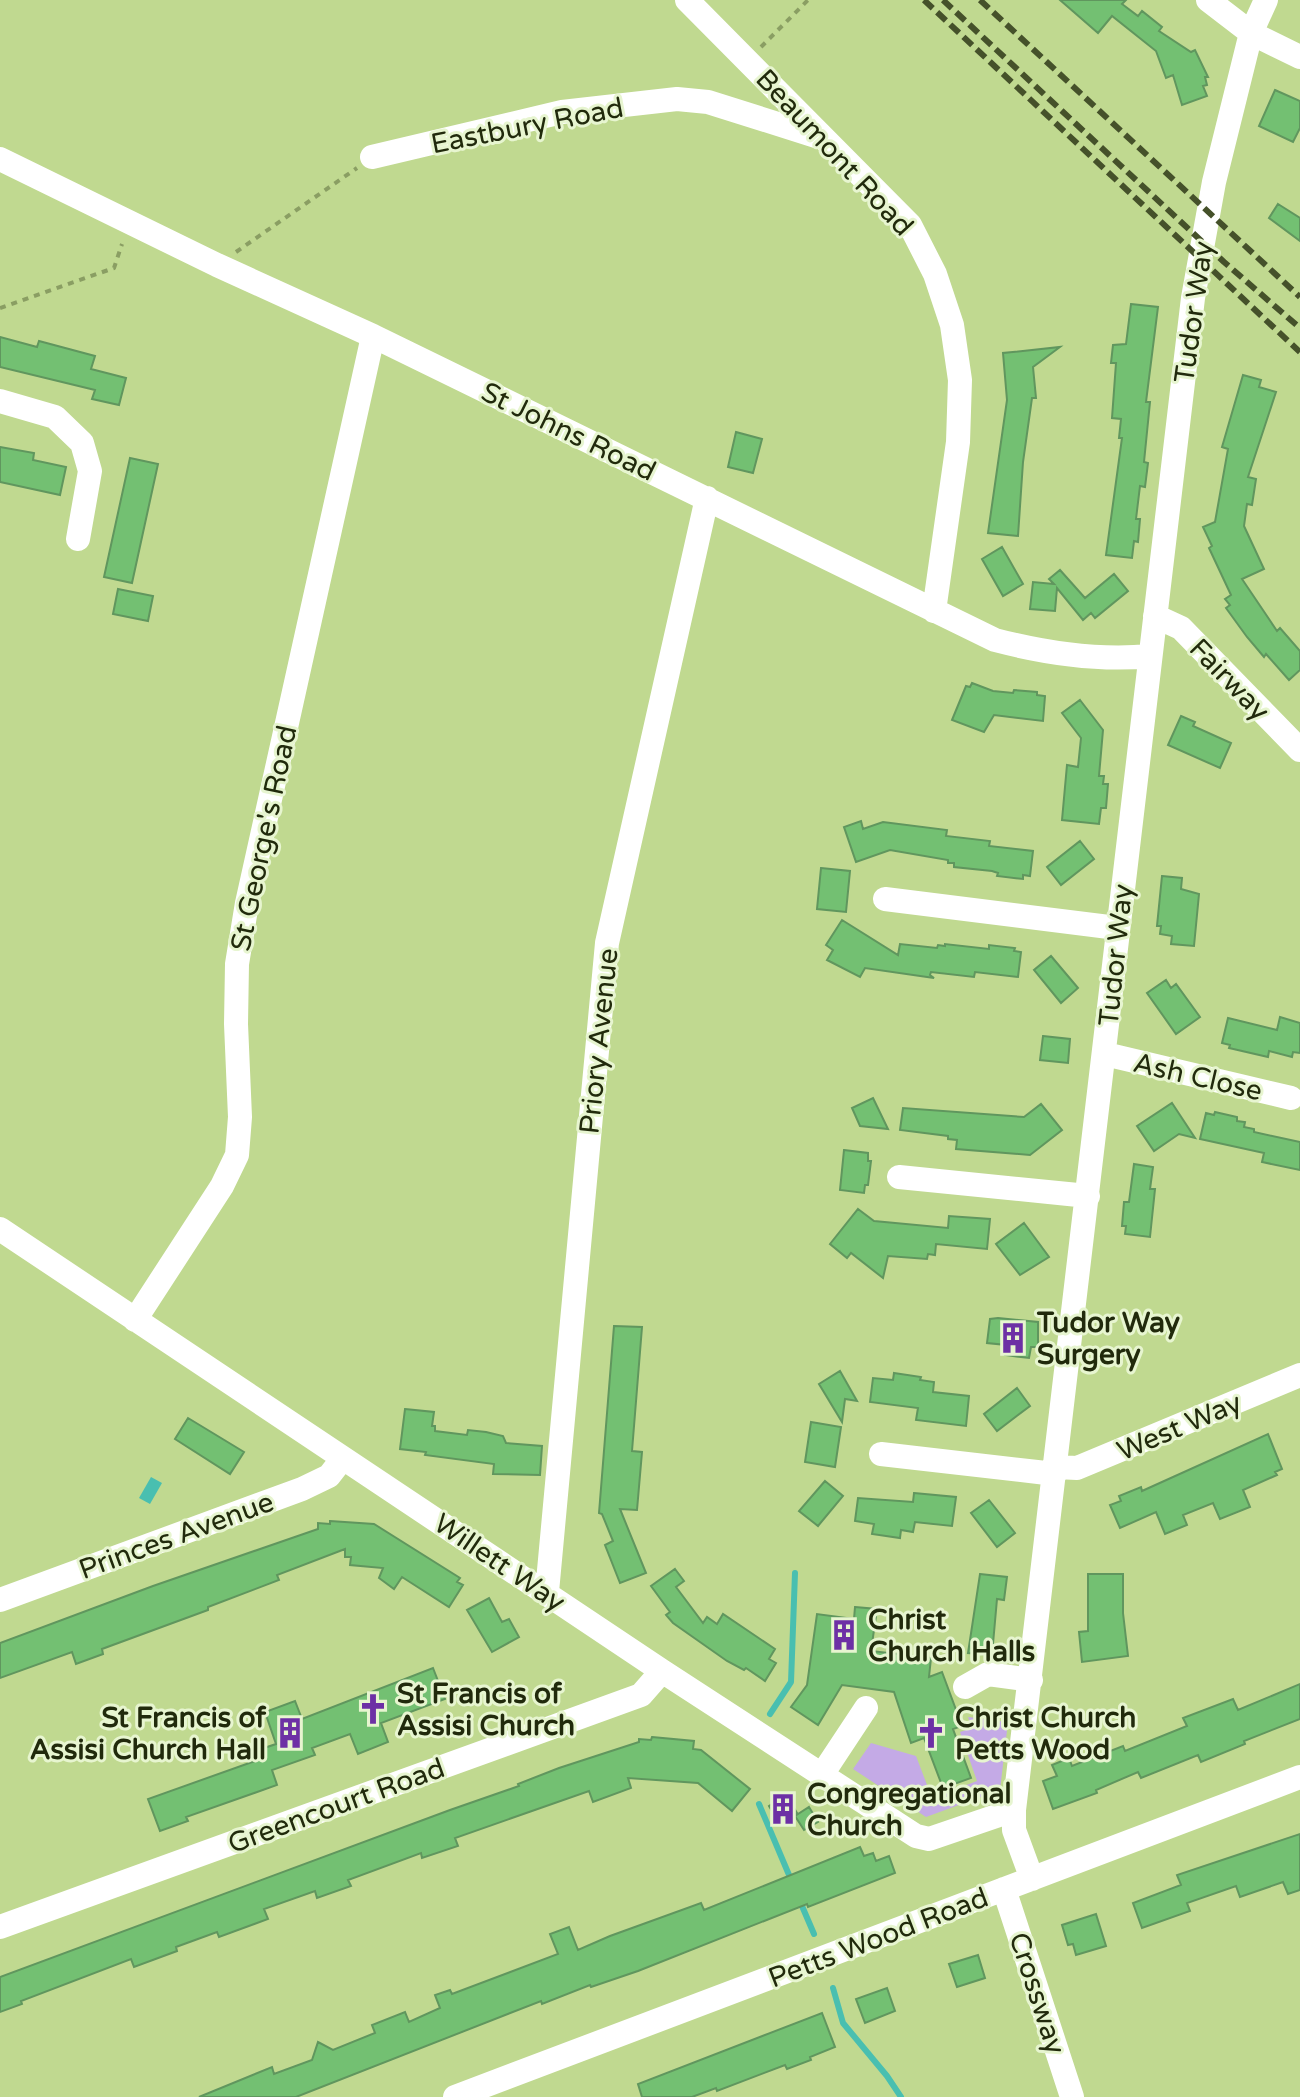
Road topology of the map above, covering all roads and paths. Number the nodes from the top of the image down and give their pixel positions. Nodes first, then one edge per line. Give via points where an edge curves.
1 (687, 0) edge
2 (808, 0) edge
3 (1208, 0) edge
4 (1266, 0) edge
5 (1251, 33) junction
6 (1300, 57) edge
7 (749, 60) junction
8 (821, 138) junction
9 (372, 157) joint
10 (0, 159) edge
11 (130, 222) junction
12 (217, 265) junction
13 (0, 308) edge
14 (373, 336) junction
15 (0, 401) edge
16 (707, 498) junction
17 (78, 539) dead end
18 (934, 611) junction
19 (1155, 616) junction
20 (1150, 656) junction
21 (1300, 750) edge
22 (885, 899) dead end
23 (1117, 928) junction
24 (1105, 1054) junction
25 (1291, 1098) dead end
26 (899, 1177) dead end
27 (1088, 1196) junction
28 (0, 1229) edge
29 (135, 1320) junction
30 (1300, 1375) edge
31 (881, 1454) dead end
32 (343, 1458) junction
33 (1056, 1470) junction
34 (547, 1592) junction
35 (0, 1600) edge
36 (662, 1671) junction
37 (1031, 1680) junction
38 (965, 1687) dead end
39 (866, 1708) dead end
40 (821, 1776) junction
41 (1300, 1777) edge
42 (1014, 1810) junction
43 (1032, 1879) junction
44 (1004, 1889) junction
45 (0, 1927) edge
46 (455, 2097) edge
47 (1072, 2097) edge

1 - 7 street, Beaumont Road
2 - 7 path
3 - 5 street
4 - 5 street, Tudor Way
5 - 6 street
5 - 19 street, Tudor Way via 1200,252
7 - 8 street, Beaumont Road
8 - 9 street, Eastbury Road via 708,102 677,99 562,112
8 - 18 street, Beaumont Road via 910,225 935,274 952,325 960,380 958,442
9 - 12 path
10 - 11 street, St Johns Road
11 - 12 street, St Johns Road
11 - 13 path via 114,268
12 - 14 street, St Johns Road
14 - 16 street, St Johns Road
14 - 29 street, St George's Road via 247,903 237,964 237,1155
15 - 17 street via 55,417 82,443 90,471
16 - 18 street, St Johns Road
16 - 34 street, Priory Avenue via 607,943
18 - 20 street, St Johns Road via 995,640 1027,648 1120,659
19 - 20 street, Tudor Way
19 - 21 street, Fairway via 1181,628
20 - 23 street, Tudor Way
22 - 23 street
23 - 24 street, Tudor Way
24 - 25 street, Ash Close
24 - 27 street, Tudor Way
26 - 27 street
27 - 33 street, Tudor Way
28 - 29 street, Willett Way
29 - 32 street, Willett Way
30 - 33 street, West Way via 1077,1468
31 - 33 street, West Way
32 - 34 street, Willett Way
32 - 35 street, Princes Avenue via 329,1476 302,1489
33 - 37 street, Tudor Way
34 - 36 street, Willett Way
36 - 40 street, Willett Way
36 - 45 street, Greencourt Road via 641,1695
37 - 38 street via 988,1674
37 - 42 street, Tudor Way
39 - 40 street
40 - 42 street, Willett Way via 929,1839
41 - 43 street, Petts Wood Road
42 - 43 street, Tudor Way via 1014,1830
43 - 44 street, Petts Wood Road
44 - 46 street, Petts Wood Road
44 - 47 street, Crossway

